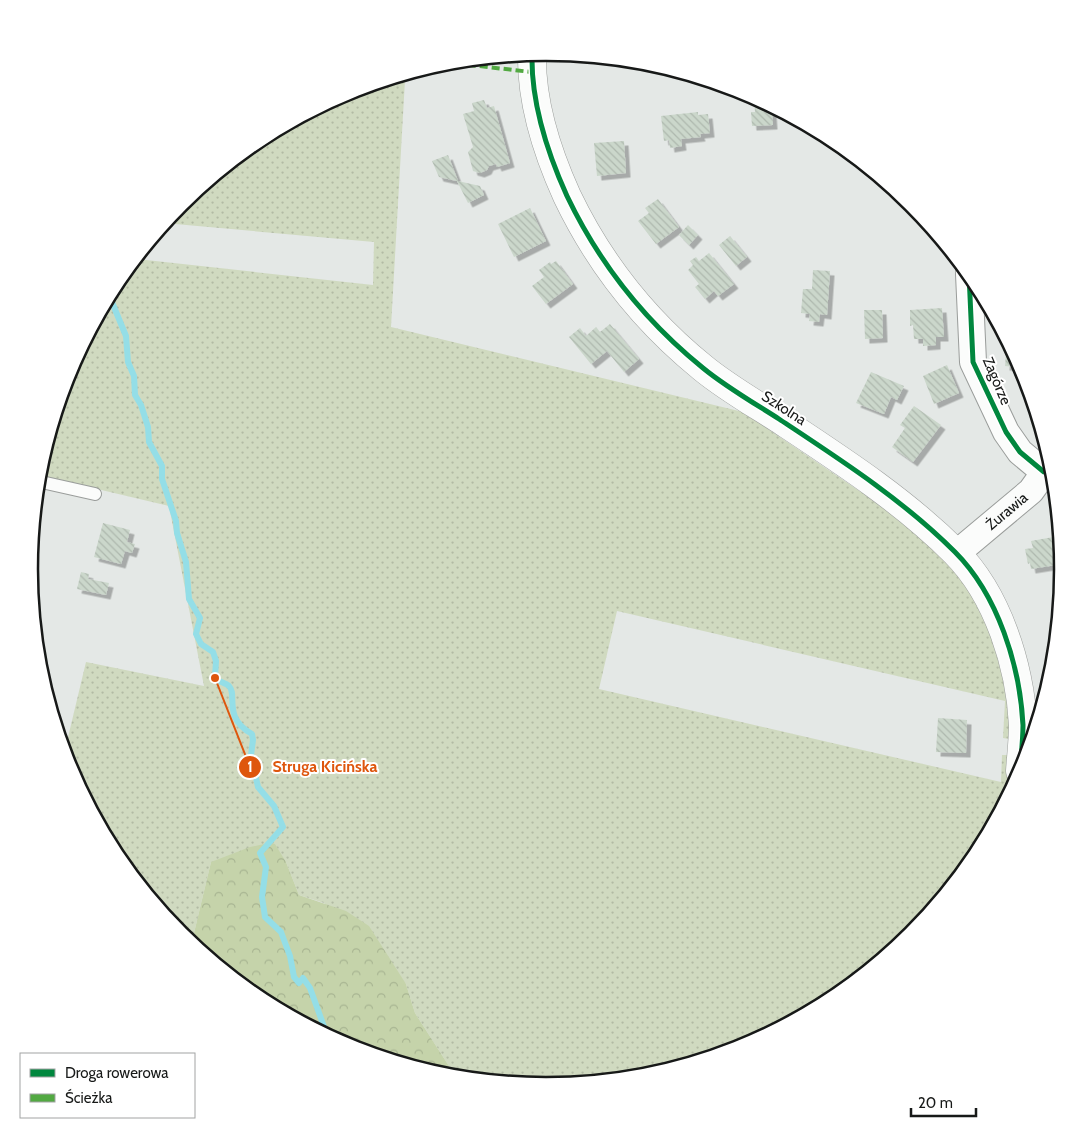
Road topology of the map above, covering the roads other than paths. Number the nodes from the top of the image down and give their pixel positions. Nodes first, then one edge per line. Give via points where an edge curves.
1 (532, 61) edge
2 (970, 290) edge
3 (1043, 466) edge
4 (1045, 475) edge
5 (45, 483) edge
6 (95, 494) dead end
7 (956, 553) junction
8 (1022, 746) edge

1 - 7 street, Szkolna via 534,91 545,135 565,190 597,251 656,327 704,370 877,484
2 - 3 street, Zagórze via 973,362 1006,432 1020,452
4 - 7 street, Żurawia via 1014,508
5 - 6 lane
7 - 8 street, Szkolna via 979,584 1011,653 1023,726

